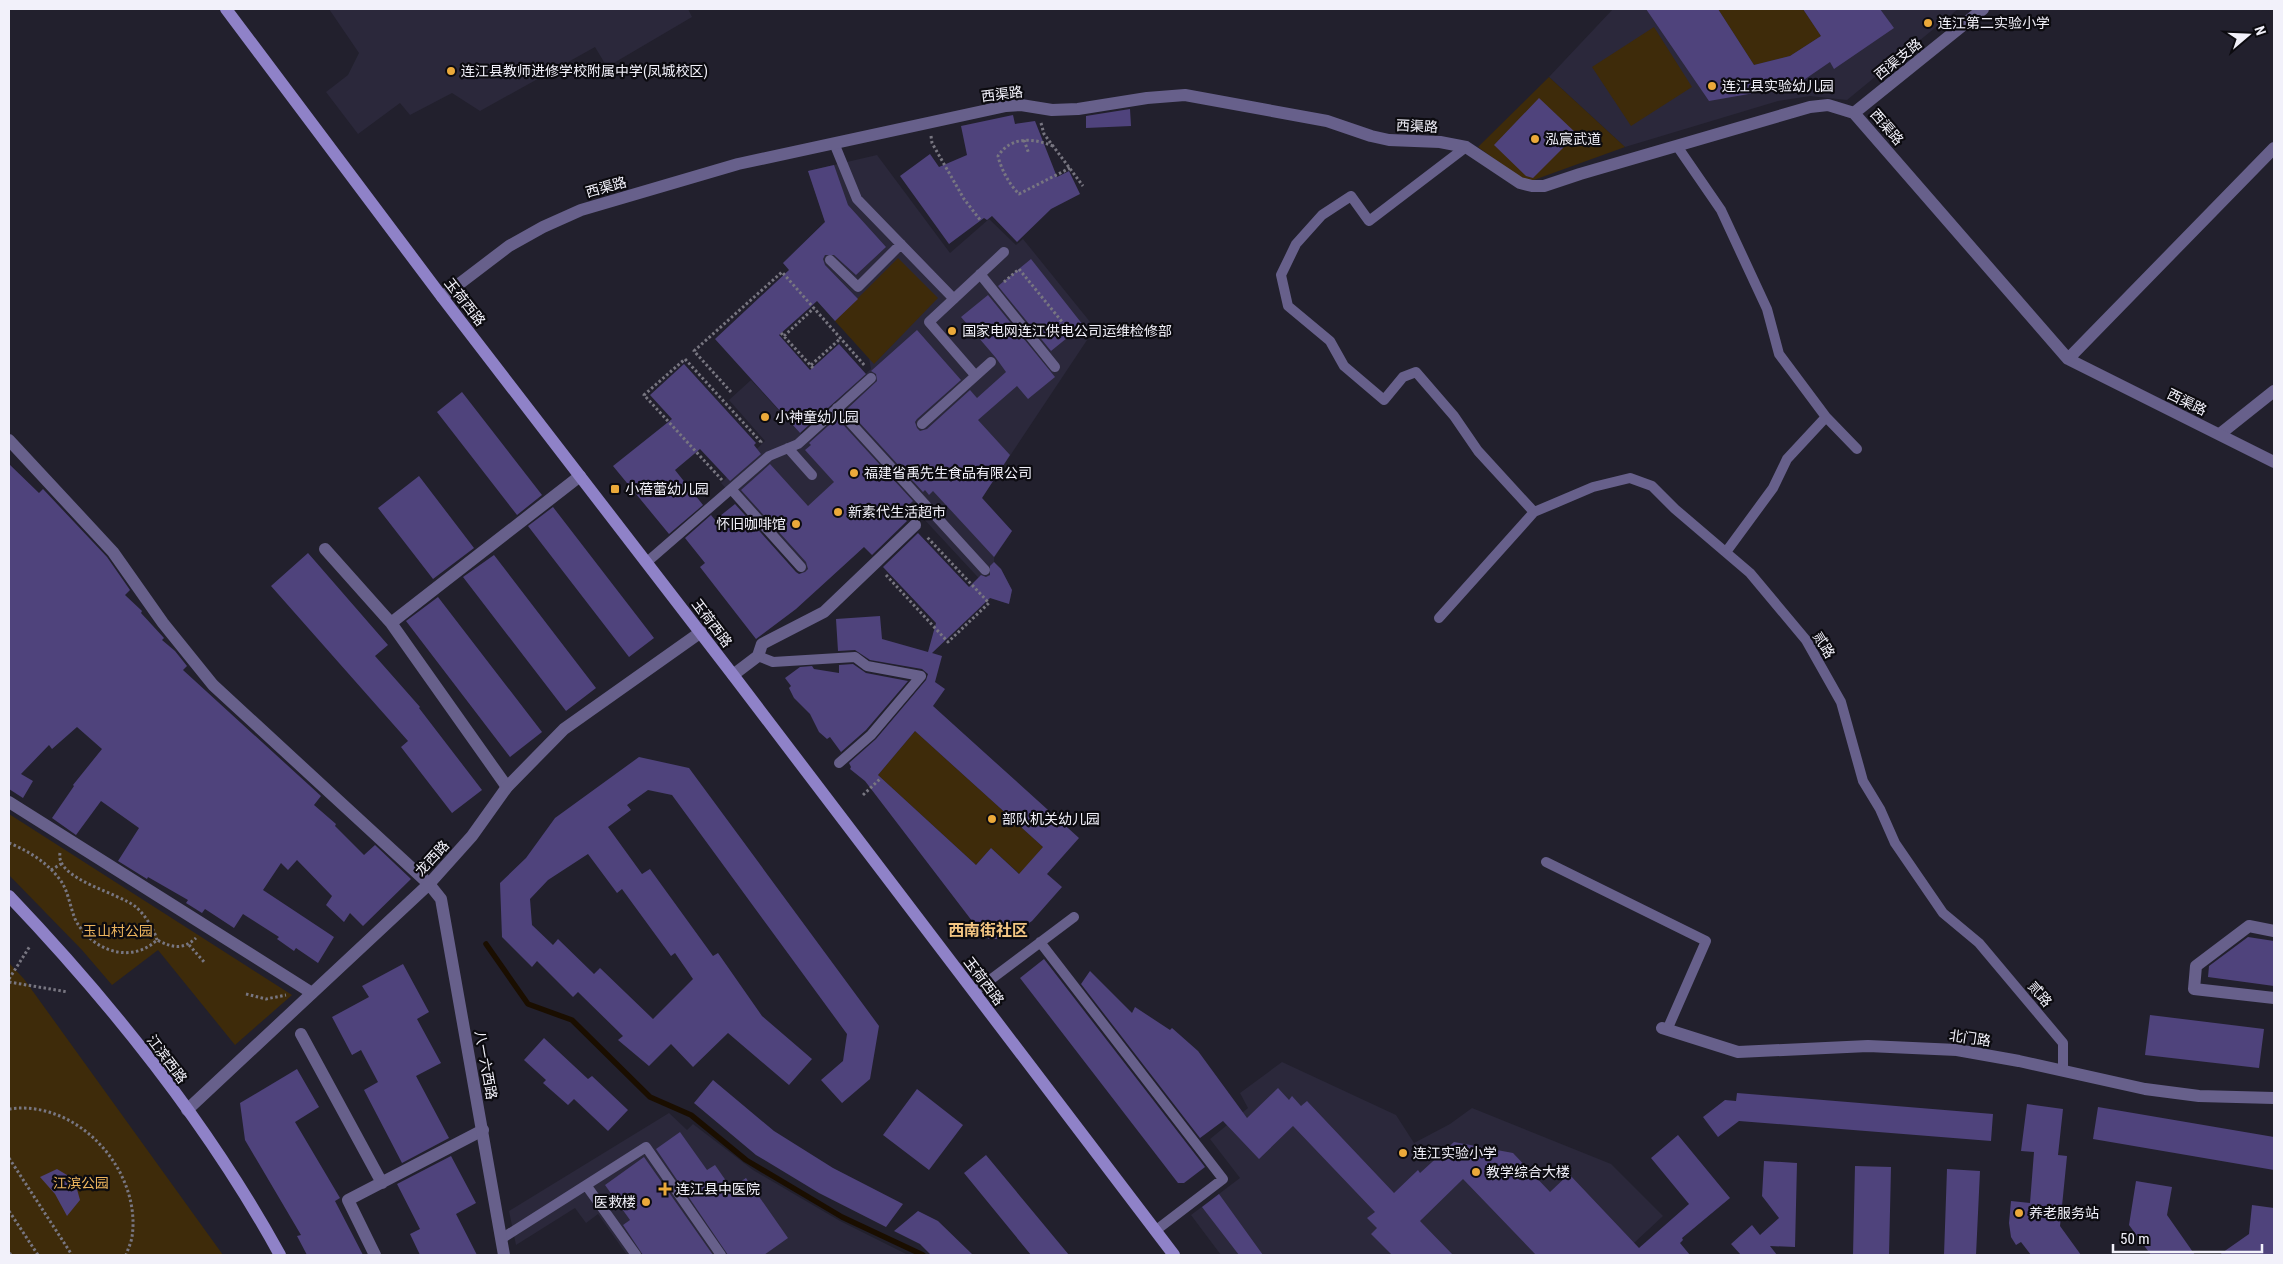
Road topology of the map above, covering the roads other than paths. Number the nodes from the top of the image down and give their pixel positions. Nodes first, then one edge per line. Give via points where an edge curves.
1 (226, 9) edge
2 (1983, 9) edge
3 (1854, 113) junction
4 (834, 143) junction
5 (1678, 146) junction
6 (1466, 147) junction
7 (2274, 148) edge
8 (901, 244) junction
9 (1004, 252) dead end
10 (830, 260) dead end
11 (980, 274) junction
12 (442, 297) junction
13 (954, 299) junction
14 (2068, 359) junction
15 (991, 362) dead end
16 (1055, 367) dead end
17 (975, 376) junction
18 (871, 378) road end
19 (2274, 391) edge
20 (837, 408) junction
21 (1826, 417) junction
22 (922, 424) dead end
23 (2220, 434) junction
24 (9, 440) edge
25 (788, 448) junction
26 (1857, 449) dead end
27 (2274, 462) edge
28 (812, 475) dead end
29 (580, 476) junction
30 (731, 489) junction
31 (1534, 512) junction
32 (915, 525) road end
33 (325, 549) dead end
34 (1726, 552) junction
35 (647, 562) junction
36 (801, 567) dead end
37 (985, 570) dead end
38 (1439, 618) dead end
39 (391, 623) junction
40 (700, 632) junction
41 (758, 656) junction
42 (733, 675) junction
43 (839, 763) dead end
44 (507, 787) junction
45 (9, 802) edge
46 (1546, 862) dead end
47 (429, 884) junction
48 (9, 896) edge
49 (1074, 916) dead end
50 (2274, 931) edge
51 (1040, 942) junction
52 (309, 991) junction
53 (974, 992) junction
54 (2274, 998) edge
55 (1665, 1029) joint
56 (301, 1034) dead end
57 (2063, 1071) junction
58 (2274, 1098) edge
59 (187, 1110) junction
60 (483, 1130) junction
61 (382, 1182) junction
62 (586, 1185) junction
63 (1155, 1231) junction
64 (501, 1239) junction
65 (280, 1255) edge
66 (375, 1255) edge
67 (504, 1255) edge
68 (636, 1255) edge
69 (722, 1255) edge
70 (1174, 1255) edge

1 - 12 main road, 玉荷西路
2 - 3 street, 西渠支路
3 - 5 street, 西渠路 via 1828,106 1810,107
3 - 14 street, 西渠路
4 - 6 street, 西渠路 via 1006,106 1078,109 1185,95 1328,122 1389,140 1440,142
4 - 8 lane via 857,199
4 - 12 street, 西渠路 via 738,164 581,210 509,246
5 - 6 street, 西渠路 via 1555,183 1532,186 1520,183
5 - 21 lane via 1721,210 1767,309 1779,354
6 - 31 lane via 1369,221 1351,196 1322,215 1296,244 1281,275 1288,306 1330,341 1344,366 1384,400 1403,377 1416,372 1454,416 1478,451
7 - 14 street
8 - 10 lane via 858,287
8 - 13 lane
9 - 11 lane
11 - 13 lane
11 - 16 lane
12 - 29 main road, 玉荷西路
13 - 17 lane via 929,322
14 - 23 street, 西渠路
15 - 17 lane
17 - 22 lane
18 - 20 lane
19 - 23 street
20 - 25 lane via 798,444
20 - 37 lane
21 - 26 lane
21 - 34 lane via 1787,459 1773,488
23 - 27 street, 西渠路
24 - 47 street, 八一六西路 via 113,552 163,623 213,685
25 - 28 lane
25 - 30 lane via 769,456
29 - 35 main road, 玉荷西路
29 - 39 street
30 - 35 lane
30 - 36 lane
31 - 34 lane, 贰路 via 1593,487 1630,478 1652,486 1674,509
31 - 38 lane, 贰路
32 - 41 street via 824,612 762,644
33 - 39 street
34 - 57 lane, 贰路 via 1750,573 1806,640 1841,702 1863,781 1880,808 1895,843 1943,913 1979,943 2062,1043
35 - 40 main road, 玉荷西路
39 - 44 street
40 - 42 main road, 玉荷西路
40 - 44 street, 龙西路 via 564,730
41 - 42 street
41 - 43 lane via 773,662 855,657 868,666 921,676 871,735
42 - 53 main road, 玉荷西路
44 - 47 street, 龙西路 via 472,836
45 - 52 street
46 - 55 lane via 1706,941
47 - 52 street, 龙西路
47 - 60 street, 八一六西路 via 442,899
48 - 59 main road, 江滨西路 via 107,1005
49 - 51 lane
50 - 54 street via 2248,926 2196,966 2194,989
51 - 53 lane
51 - 63 lane via 1223,1179
52 - 59 street, 龙西路
53 - 63 main road, 玉荷西路
55 - 57 street, 北门路 via 1738,1052 1868,1046 1957,1050
56 - 61 street
57 - 58 street, 北门路 via 2145,1089 2199,1096
59 - 65 main road, 江滨西路
60 - 61 street
60 - 64 street, 八一六西路
61 - 66 street via 348,1200
62 - 64 lane
62 - 68 lane
62 - 69 lane via 646,1147
63 - 70 main road, 玉荷西路
64 - 67 street, 八一六西路

